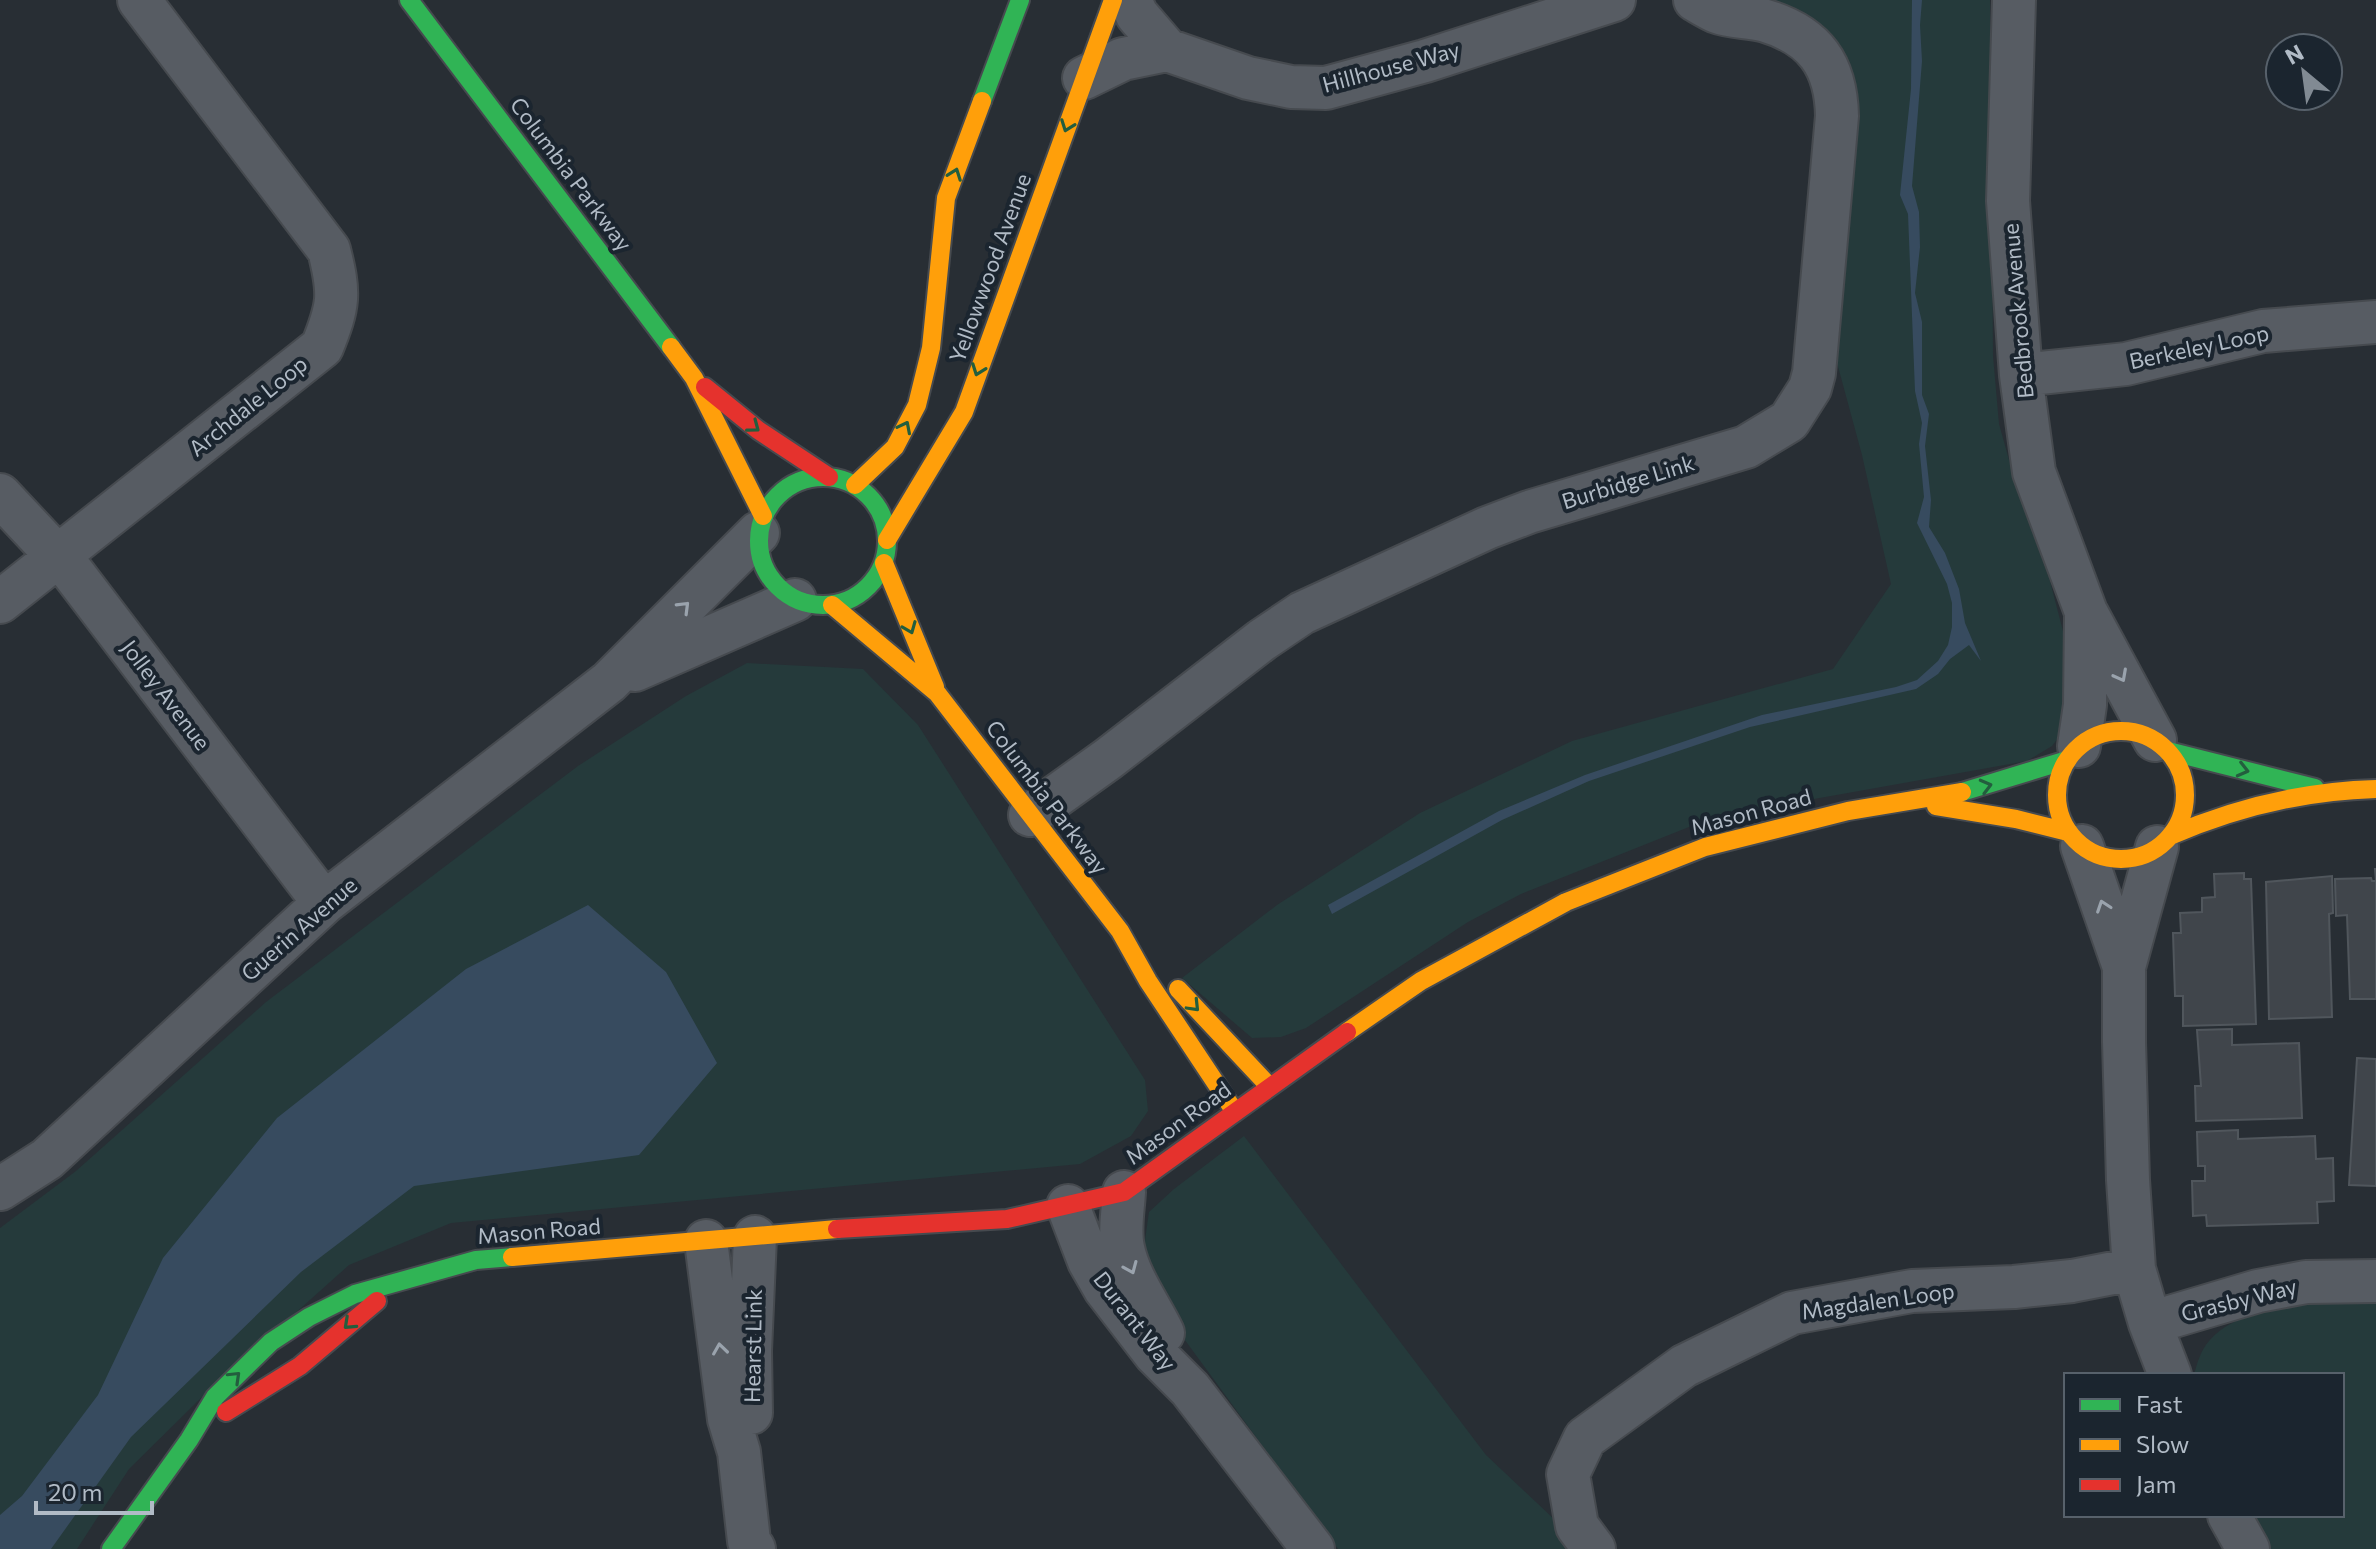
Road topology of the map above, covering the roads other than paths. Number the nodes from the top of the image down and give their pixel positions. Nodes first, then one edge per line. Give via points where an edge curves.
1 (139, 0) edge
2 (409, 0) edge
3 (1020, 0) edge
4 (1113, 0) edge
5 (1130, 0) edge
6 (1614, 0) edge
7 (1695, 0) edge
8 (2014, 0) edge
9 (1167, 50) junction
10 (1084, 78) junction
11 (2376, 322) edge
12 (2021, 375) junction
13 (694, 378) junction
14 (829, 477) junction
15 (855, 485) junction
16 (0, 495) edge
17 (761, 524) junction
18 (887, 540) junction
19 (59, 558) junction
20 (884, 563) junction
21 (0, 602) edge
22 (813, 602) junction
23 (2086, 612) junction
24 (609, 682) junction
25 (937, 693) junction
26 (2161, 745) junction
27 (2073, 753) junction
28 (2376, 789) edge
29 (2325, 790) junction
30 (1910, 803) junction
31 (1030, 815) junction
32 (2075, 839) junction
33 (2164, 841) junction
34 (324, 903) junction
35 (1120, 931) junction
36 (2124, 967) junction
37 (1269, 1086) junction
38 (1235, 1112) junction
39 (0, 1189) edge
40 (1124, 1192) junction
41 (1068, 1206) junction
42 (755, 1237) junction
43 (706, 1241) junction
44 (2134, 1269) junction
45 (410, 1277) junction
46 (2376, 1281) edge
47 (2150, 1323) junction
48 (2169, 1373) edge
49 (1190, 1389) junction
50 (189, 1440) junction
51 (739, 1452) junction
52 (2230, 1517) edge
53 (111, 1549) edge
54 (754, 1549) edge
55 (1313, 1549) edge
56 (1594, 1549) edge
57 (2248, 1549) edge

1 - 19 street, Archdale Loop via 329,250 337,285 336,312 322,347
2 - 13 street, Columbia Parkway
15 -> 3 street, Yellowwood Avenue via 905,432 922,388 932,342 946,198
4 - 10 street, Yellowwood Avenue
5 - 9 street
6 - 9 street, Hillhouse Way via 1326,88 1248,78
7 - 31 street, Burbidge Link via 1719,13 1765,21 1804,38 1833,78 1837,116 1814,373 1789,421 1746,447 1487,528 1302,613
8 - 12 street, Bedbrook Avenue via 2008,201
9 - 10 street via 1123,59
10 -> 18 street, Yellowwood Avenue via 964,412
11 - 12 street, Berkeley Loop via 2263,331 2126,364
12 - 23 street, Bedbrook Avenue via 2034,472
13 -> 14 street, Columbia Parkway via 758,430
13 - 17 street, Columbia Parkway
14 - 15 street
14 - 17 street via 802,480 779,494
15 - 18 street via 872,499
16 - 19 street, Jolley Avenue
17 - 22 street via 761,560 773,583
24 -> 17 street, Guerin Avenue
18 - 20 street
19 - 21 street, Archdale Loop
19 - 34 street, Jolley Avenue
20 - 22 street via 854,598
20 -> 25 street, Columbia Parkway
22 - 24 street, Guerin Avenue
22 - 25 street, Columbia Parkway
23 -> 26 street, Bedbrook Avenue
23 - 27 street, Bedbrook Avenue via 2085,705
24 - 34 street, Guerin Avenue
25 - 31 street, Columbia Parkway
26 - 27 street via 2117,731 2097,735
26 -> 29 street
26 - 33 street via 2180,770 2185,793 2181,815
30 -> 27 street, Mason Road via 2003,782
27 - 32 street via 2059,777 2057,796 2060,815
28 - 29 street
29 - 33 street via 2206,819
30 - 32 street, Mason Road via 1977,812
30 - 37 street, Mason Road via 1848,811 1705,847 1566,902 1421,981
31 - 35 street, Columbia Parkway
32 - 33 street via 2100,855 2120,859 2140,856
36 -> 32 street
33 - 36 street
34 - 39 street, Guerin Avenue via 47,1159
35 -> 37 street, Columbia Parkway
35 - 38 street, Columbia Parkway
36 - 44 street
37 - 38 street, Mason Road
38 - 40 street, Mason Road
40 - 41 street, Mason Road
40 -> 49 street, Durant Way via 1121,1232 1130,1269
41 - 42 street, Mason Road via 1007,1219
41 - 49 street, Durant Way via 1105,1289 1155,1354
42 - 43 street, Mason Road
42 - 51 street, Hearst Link via 752,1421
43 - 45 street, Mason Road via 476,1260
51 -> 43 street, Hearst Link via 729,1419
44 - 47 street
44 - 56 street, Magdalen Loop via 2029,1286 1912,1291 1792,1313 1684,1366 1585,1438 1568,1474 1577,1526
45 -> 50 street, Mason Road via 300,1366
50 -> 45 street, Mason Road via 215,1397 271,1342 355,1294
46 - 47 street, Grasby Way via 2306,1282
47 - 48 street
49 - 55 street, Durant Way
50 - 53 street, Mason Road
51 - 54 street, Hearst Link
52 - 57 street

